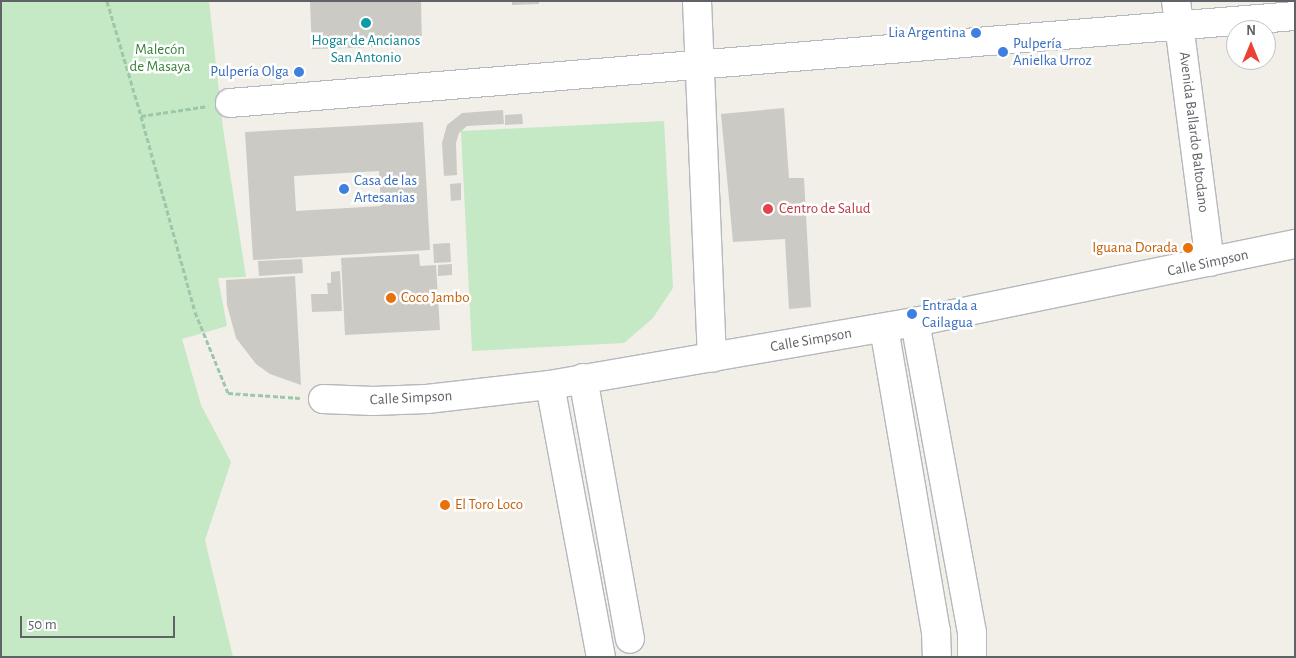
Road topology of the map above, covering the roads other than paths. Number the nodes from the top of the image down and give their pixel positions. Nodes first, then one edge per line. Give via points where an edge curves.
1 (697, 1) edge
2 (1178, 13) edge
3 (1295, 16) edge
4 (701, 64) junction
5 (230, 103) road end
6 (1295, 244) edge
7 (1210, 262) junction
8 (915, 322) junction
9 (884, 328) junction
10 (712, 358) junction
11 (583, 378) junction
12 (550, 385) junction
13 (323, 399) road end
14 (956, 546) junction
15 (923, 552) junction
16 (630, 639) dead end
17 (601, 657) edge
18 (937, 657) edge
19 (972, 657) edge

1 - 4 street
2 - 3 street
2 - 4 street
2 - 7 street, Avenida Ballardo Baltodano
4 - 5 street
4 - 10 street
6 - 7 street, Calle Simpson
7 - 8 street, Calle Simpson
8 - 9 street, Calle Simpson
8 - 14 street
9 - 10 street, Calle Simpson
9 - 15 street
10 - 11 street, Calle Simpson
11 - 12 street, Calle Simpson
11 - 16 street
12 - 13 street, Calle Simpson via 427,399 373,402
12 - 17 street
14 - 15 street
14 - 19 street via 972,633
15 - 18 street

